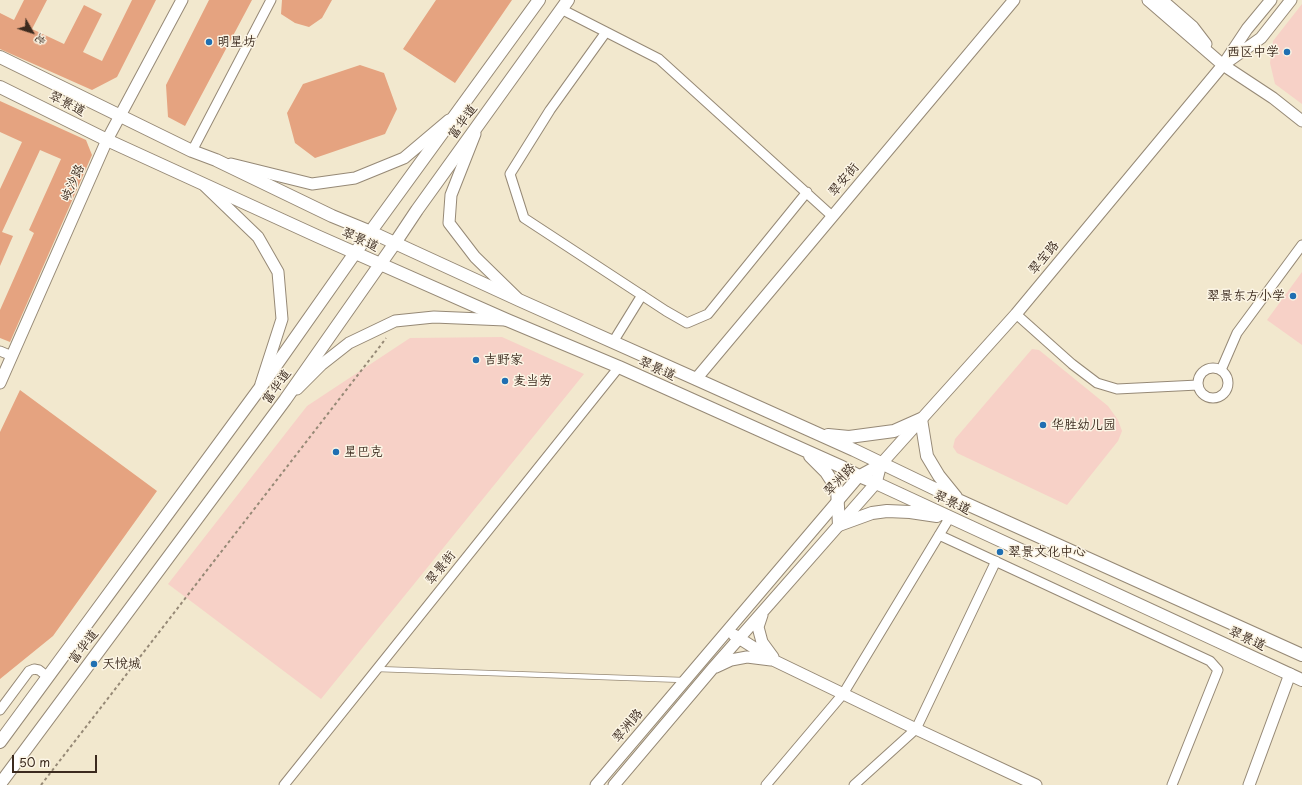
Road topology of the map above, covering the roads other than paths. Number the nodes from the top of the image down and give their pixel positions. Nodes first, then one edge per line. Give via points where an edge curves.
1 (182, 0) edge
2 (272, 0) edge
3 (540, 0) edge
4 (1014, 0) edge
5 (1148, 0) edge
6 (1162, 0) edge
7 (1271, 0) edge
8 (1291, 0) edge
9 (565, 5) edge
10 (606, 32) junction
11 (0, 57) edge
12 (1223, 65) junction
13 (0, 87) edge
14 (460, 110) junction
15 (120, 115) junction
16 (1302, 121) edge
17 (479, 123) junction
18 (107, 140) junction
19 (192, 150) junction
20 (216, 160) junction
21 (203, 184) junction
22 (806, 192) junction
23 (832, 216) junction
24 (371, 232) junction
25 (395, 243) junction
26 (1302, 245) edge
27 (355, 253) junction
28 (380, 265) junction
29 (642, 295) junction
30 (519, 300) junction
31 (1016, 314) junction
32 (508, 320) junction
33 (613, 342) junction
34 (0, 351) edge
35 (12, 356) junction
36 (619, 367) junction
37 (1222, 370) junction
38 (696, 379) junction
39 (0, 383) edge
40 (1198, 385) junction
41 (260, 388) junction
42 (285, 400) junction
43 (921, 419) junction
44 (816, 434) junction
45 (804, 450) junction
46 (881, 464) junction
47 (859, 476) junction
48 (876, 482) junction
49 (958, 500) junction
50 (838, 501) junction
51 (950, 518) junction
52 (839, 525) junction
53 (939, 535) junction
54 (996, 561) junction
55 (764, 610) junction
56 (728, 630) junction
57 (739, 639) junction
58 (1302, 655) edge
59 (776, 661) junction
60 (713, 668) junction
61 (377, 669) junction
62 (1290, 674) junction
63 (48, 677) junction
64 (685, 680) junction
65 (1302, 680) edge
66 (843, 694) junction
67 (1, 707) edge
68 (916, 729) junction
69 (0, 742) edge
70 (0, 784) edge
71 (284, 785) edge
72 (596, 785) edge
73 (614, 785) edge
74 (766, 785) edge
75 (854, 785) edge
76 (1036, 785) edge
77 (1172, 785) edge
78 (1249, 785) edge

1 - 15 street, 岐沙路
2 - 19 street
3 - 14 main road, 富华道
4 - 23 street, 翠安街
5 - 12 street
6 - 12 street via 1193,27
7 - 12 street, 翠宝路 via 1247,29
8 - 12 street, 翠宝路 via 1261,38
9 - 10 street
9 - 17 main road, 富华道
10 - 22 street via 659,59
10 - 29 street via 550,110 510,174 524,218
11 - 15 main road, 翠景道
12 - 16 street
12 - 31 street, 翠宝路
13 - 18 main road, 翠景道
14 - 20 street via 404,158 355,178 312,184
14 - 24 main road, 富华道
15 - 18 street, 岐沙路
15 - 19 main road, 翠景道
17 - 25 main road, 富华道
17 - 30 street via 451,195 449,223 475,257
18 - 21 main road, 翠景道
18 - 35 street, 岐沙路
19 - 20 main road, 翠景道
20 - 24 main road, 翠景道
21 - 27 main road, 翠景道
21 - 41 street via 258,237 278,272 282,319
22 - 23 street
22 - 29 street via 708,314 687,322
23 - 38 street, 翠安街
24 - 25 main road, 翠景道
24 - 27 main road, 富华道
25 - 28 main road, 富华道
25 - 30 main road, 翠景道
26 - 37 street via 1237,333
27 - 28 main road, 翠景道
27 - 41 main road, 富华道
28 - 32 main road, 翠景道
28 - 42 main road, 富华道
29 - 33 street
30 - 33 main road, 翠景道
31 - 40 street via 1097,383 1117,389
31 - 43 street, 翠宝路
32 - 36 main road, 翠景道
32 - 42 street via 434,317 395,321 349,343 321,365
33 - 38 main road, 翠景道
34 - 35 street
35 - 39 street, 岐沙路
36 - 45 main road, 翠景道
36 - 61 street, 翠景街
37 - 40 street via 1212,368 1203,372
37 - 40 street via 1228,378 1228,383 1221,396 1207,397
38 - 44 main road, 翠景道
41 - 63 main road, 富华道
42 - 70 main road, 富华道
43 - 44 main road via 894,431 874,434 849,437
43 - 46 street, 翠宝路
43 - 49 main road via 928,456 939,476
44 - 46 main road, 翠景道
45 - 47 main road, 翠景道
45 - 50 main road via 826,472 836,489
46 - 47 street, 翠洲路
46 - 48 street, 翠洲路
46 - 49 main road, 翠景道
47 - 48 main road, 翠景道
47 - 50 street, 翠洲路
48 - 51 main road, 翠景道
48 - 52 street, 翠洲路
49 - 58 main road, 翠景道
50 - 52 main road
50 - 56 street, 翠洲路
51 - 52 main road via 887,511 872,513
51 - 53 street
51 - 62 main road, 翠景道
52 - 55 street, 翠洲路
53 - 54 street
53 - 66 street
54 - 68 street
54 - 77 street via 1210,661 1218,670
55 - 57 street, 翠洲路
55 - 59 street via 758,627 762,642
56 - 57 street
56 - 64 street, 翠洲路
57 - 59 street
57 - 60 street, 翠洲路
59 - 60 street via 747,657 731,660
59 - 66 street
60 - 73 street, 翠洲路
61 - 64 lane
61 - 71 street, 翠景街
62 - 65 main road, 翠景道
62 - 78 street
63 - 67 street via 39,670 28,671
63 - 69 main road, 富华道
64 - 72 street, 翠洲路
66 - 68 street
66 - 74 street
68 - 75 street
68 - 76 street

